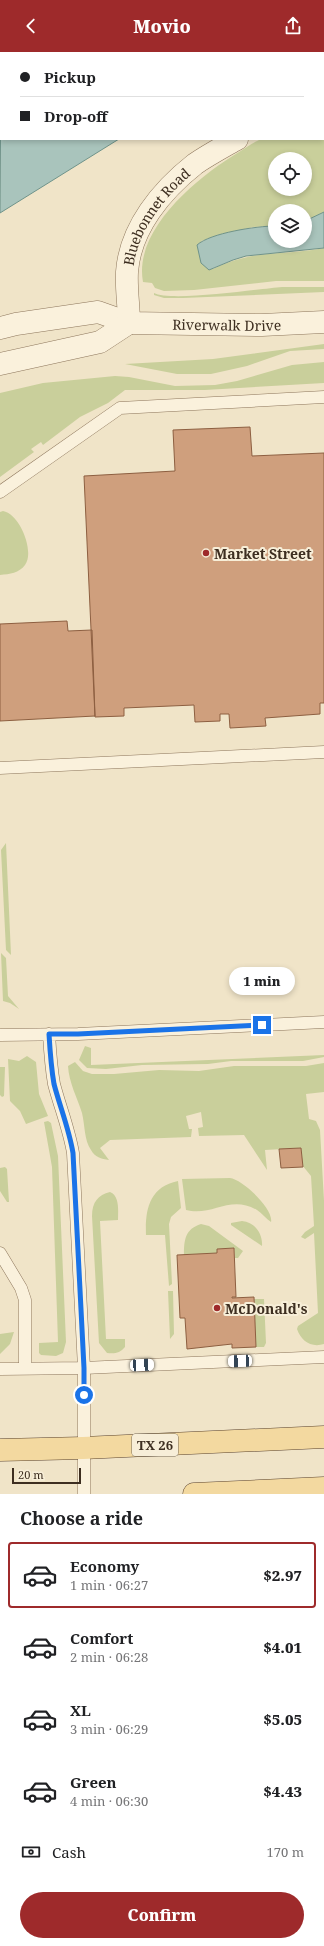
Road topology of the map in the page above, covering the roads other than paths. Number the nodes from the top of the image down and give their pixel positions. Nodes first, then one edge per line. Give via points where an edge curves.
1 (235, 140) edge
2 (324, 322) edge
3 (129, 323) junction
4 (0, 328) edge
5 (0, 364) edge
6 (324, 397) edge
7 (0, 492) edge
8 (324, 752) edge
9 (0, 768) edge
10 (324, 1022) edge
11 (49, 1034) junction
12 (0, 1035) edge
13 (0, 1253) edge
14 (324, 1357) edge
15 (26, 1367) junction
16 (0, 1368) edge
17 (84, 1368) junction
18 (324, 1437) edge
19 (83, 1448) junction
20 (0, 1450) edge
21 (324, 1488) edge
22 (84, 1494) edge
23 (194, 1494) edge

1 - 3 street, Bluebonnet Road via 196,164 178,179 160,197 145,220 136,236 127,272
2 - 3 street, Riverwalk Drive via 262,325
3 - 4 street via 98,312
3 - 5 street via 100,342
6 - 7 lane via 120,408
8 - 9 lane
10 - 11 lane
11 - 12 lane
11 - 17 lane via 53,1079 73,1153
13 - 15 lane via 21,1288 25,1300
14 - 17 lane
15 - 16 lane
15 - 17 lane
17 - 19 lane
18 - 19 main road, TX 26
19 - 20 main road, TX 26
19 - 22 lane
21 - 23 main road

